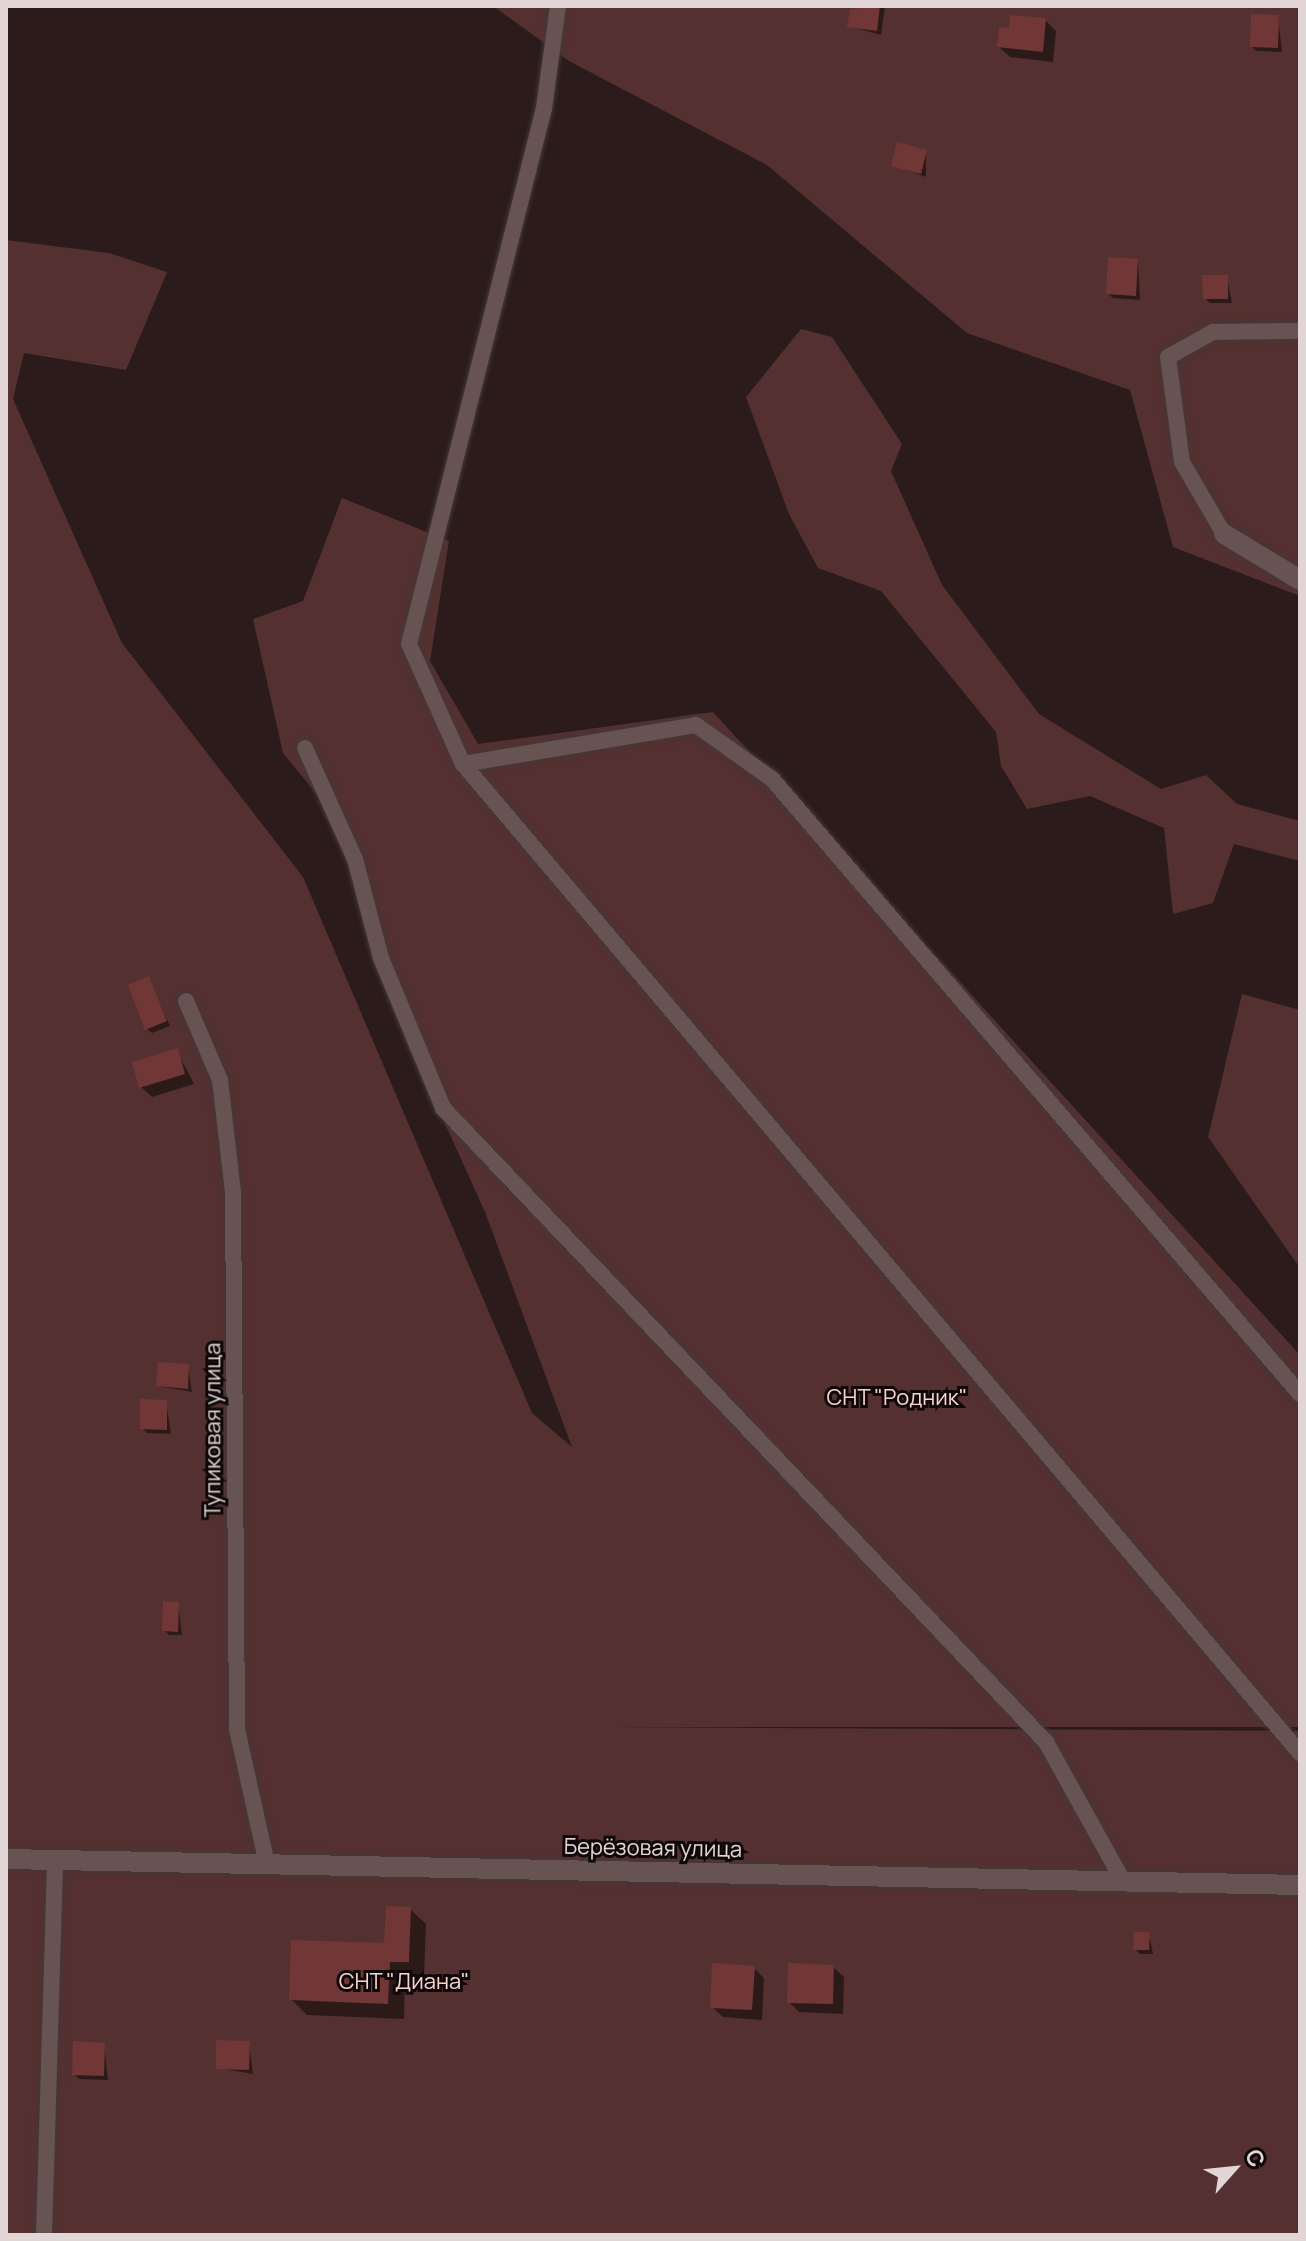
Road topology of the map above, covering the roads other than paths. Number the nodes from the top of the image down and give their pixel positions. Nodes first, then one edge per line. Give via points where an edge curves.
1 (558, 6) edge
2 (1300, 331) edge
3 (1224, 534) joint
4 (1300, 580) edge
5 (305, 748) dead end
6 (463, 764) junction
7 (186, 1001) dead end
8 (1300, 1394) edge
9 (1300, 1753) edge
10 (6, 1859) edge
11 (55, 1860) junction
12 (267, 1864) junction
13 (1123, 1881) junction
14 (1300, 1885) edge
15 (44, 2235) edge

1 - 6 lane via 544,108 409,644
2 - 3 lane via 1213,332 1168,357 1182,462
3 - 4 street
5 - 13 lane via 355,859 381,958 443,1108 1046,1742
6 - 8 lane via 696,725 772,779
6 - 9 lane
7 - 12 lane, Тупиковая улица via 220,1080 233,1193 237,1729
10 - 11 street, Берёзовая улица
11 - 12 street, Берёзовая улица
11 - 15 lane
12 - 13 street, Берёзовая улица
13 - 14 street, Берёзовая улица

